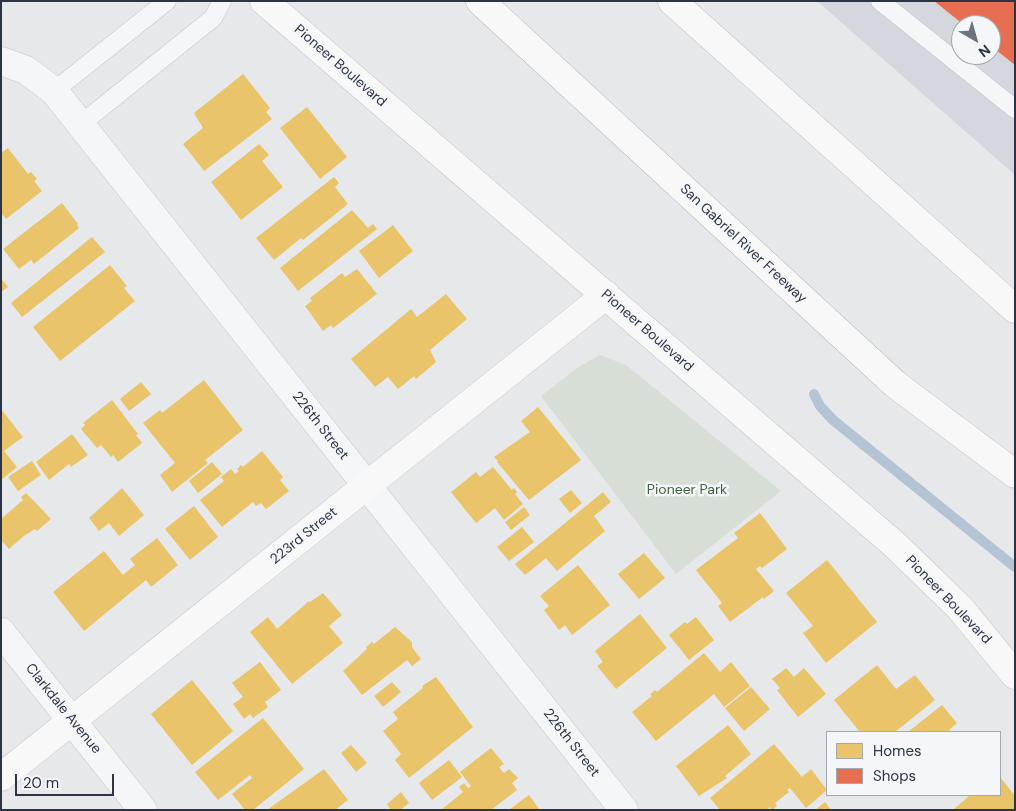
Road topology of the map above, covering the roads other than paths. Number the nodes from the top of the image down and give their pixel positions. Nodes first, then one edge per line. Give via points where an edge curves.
1 (167, 1) edge
2 (222, 1) edge
3 (264, 1) edge
4 (480, 1) edge
5 (672, 1) edge
6 (880, 1) edge
7 (1, 61) edge
8 (54, 91) junction
9 (1015, 109) edge
10 (81, 124) junction
11 (606, 295) junction
12 (1015, 309) edge
13 (1015, 474) edge
14 (367, 485) junction
15 (1, 632) edge
16 (1015, 675) edge
17 (72, 721) junction
18 (1, 777) edge
19 (143, 810) edge
20 (624, 810) edge

1 - 8 lane
2 - 10 lane via 213,18
3 - 11 main road, Pioneer Boulevard
4 - 13 main road, San Gabriel River Freeway via 894,384
5 - 12 main road
6 - 9 lane
7 - 8 street, 226th Street via 26,70
8 - 10 street, 226th Street
10 - 14 street, 226th Street
11 - 14 main road, 223rd Street
11 - 16 main road, Pioneer Boulevard via 895,545 960,608
14 - 17 main road, 223rd Street
14 - 20 street, 226th Street
15 - 17 street, Clarkdale Avenue
17 - 18 main road, 223rd Street
17 - 19 street, Clarkdale Avenue

